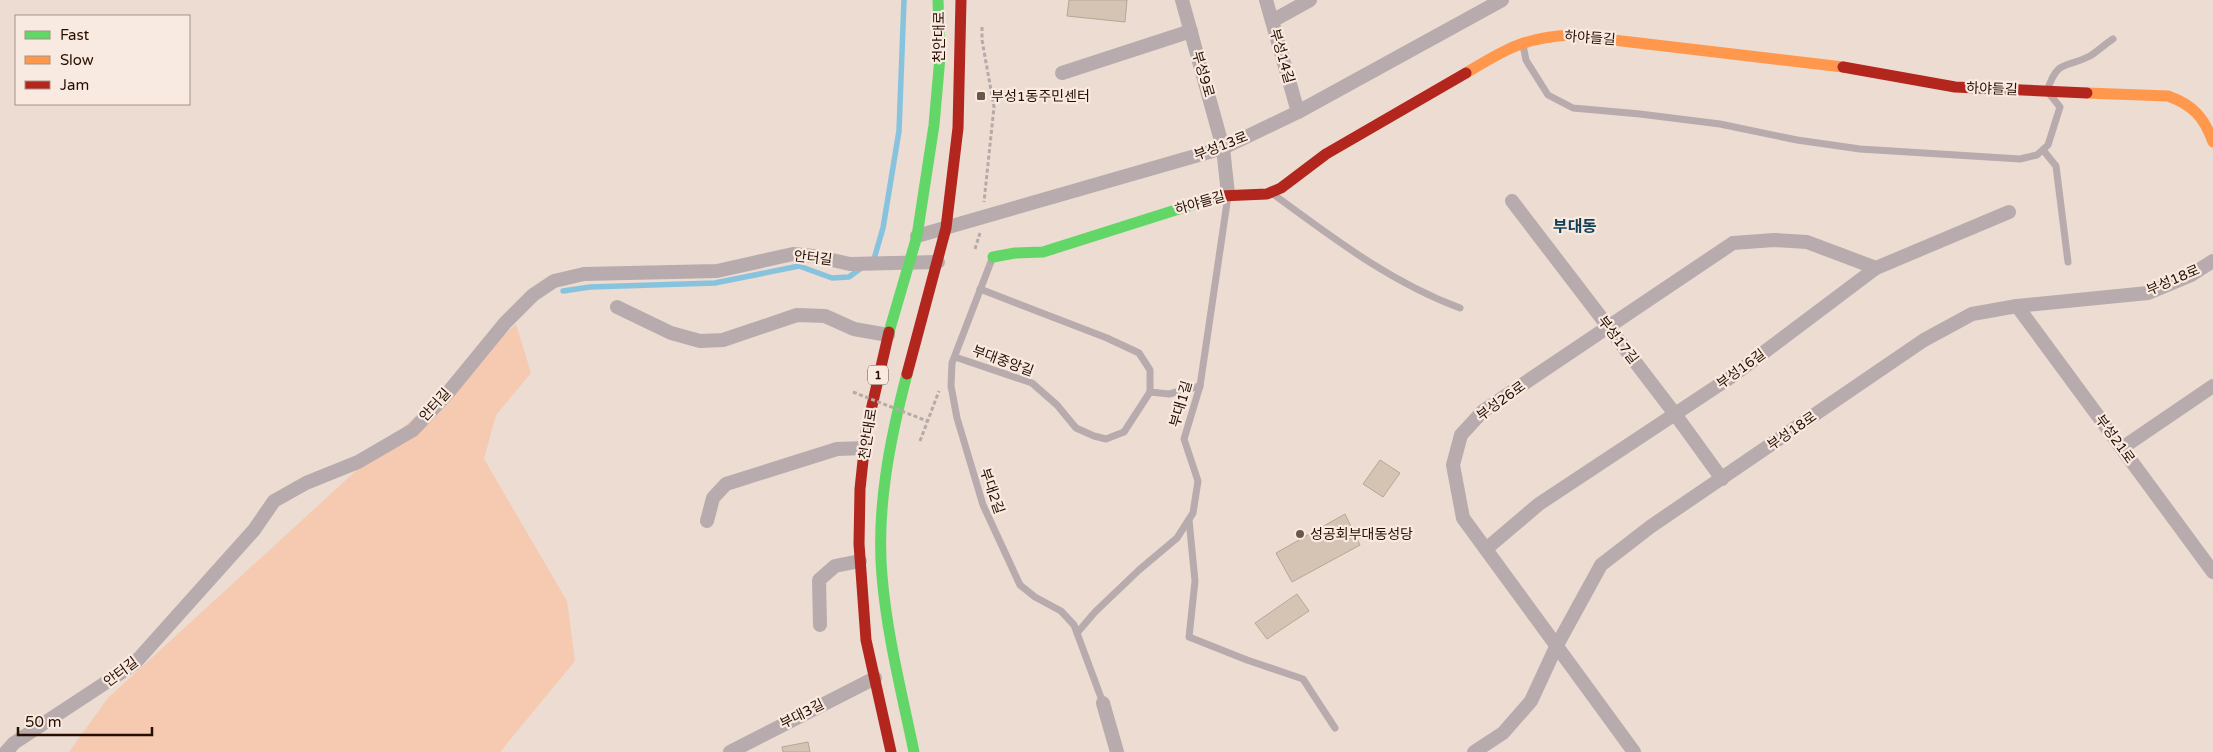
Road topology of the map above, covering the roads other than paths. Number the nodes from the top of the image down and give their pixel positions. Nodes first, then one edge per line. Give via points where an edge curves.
1 (938, 0) edge
2 (961, 0) edge
3 (1182, 0) edge
4 (1266, 0) edge
5 (1310, 0) edge
6 (1502, 0) edge
7 (1272, 21) junction
8 (1191, 31) junction
9 (2113, 39) dead end
10 (1523, 42) junction
11 (1062, 73) dead end
12 (2047, 91) junction
13 (1298, 112) junction
14 (2213, 142) edge
15 (1224, 148) junction
16 (2043, 150) junction
17 (1270, 192) junction
18 (1228, 194) junction
19 (1512, 201) dead end
20 (2009, 212) dead end
21 (946, 228) junction
22 (917, 236) junction
23 (993, 257) joint
24 (2213, 261) edge
25 (938, 262) junction
26 (2068, 262) dead end
27 (909, 263) junction
28 (1876, 268) junction
29 (980, 289) junction
30 (2017, 306) junction
31 (617, 307) dead end
32 (1460, 308) dead end
33 (1608, 328) junction
34 (888, 335) junction
35 (955, 357) junction
36 (1200, 386) junction
37 (2213, 386) edge
38 (1150, 392) junction
39 (1675, 414) junction
40 (865, 448) junction
41 (2122, 448) junction
42 (1722, 479) junction
43 (1189, 520) junction
44 (707, 521) dead end
45 (1486, 549) junction
46 (860, 561) junction
47 (2213, 572) edge
48 (820, 625) dead end
49 (1077, 633) junction
50 (1556, 647) junction
51 (875, 678) junction
52 (1104, 703) joint
53 (1335, 728) dead end
54 (6, 752) edge
55 (730, 752) edge
56 (891, 752) edge
57 (914, 752) edge
58 (1117, 752) edge
59 (1474, 752) edge
60 (1634, 752) edge

1 - 22 main road, 천안대로 / 1 via 940,57 934,125
2 - 21 main road, 천안대로 / 1 via 958,128
3 - 8 street, 부성9로
4 - 7 street, 부성14길
5 - 7 street
6 - 13 street, 부성13로
7 - 13 street, 부성14길
8 - 11 street
8 - 15 street, 부성9로
9 - 12 lane via 2090,56 2066,63 2053,73
10 - 12 main road, 하야들길 via 1546,36 1571,35 1835,66 1955,87
10 - 16 lane via 1526,60 1548,95 1573,108 1720,124 1860,149 2020,159 2038,155
10 - 17 main road, 하야들길 via 1326,154 1281,188
12 - 14 main road, 하야들길 via 2168,96 2190,104 2206,125
12 - 16 lane via 2060,106 2048,145
13 - 15 street, 부성13로
15 - 18 street, 부성9로
15 - 21 street, 부성13로
16 - 26 lane via 2056,166
17 - 18 main road, 하야들길
17 - 32 lane via 1362,259 1429,296
18 - 23 main road, 하야들길 via 1044,252
18 - 36 lane, 부대1길
19 - 33 street, 부성17길
20 - 28 street, 부성16길
21 - 22 street, 부성13로
21 - 25 main road, 천안대로 / 1
22 - 27 main road, 천안대로 / 1
23 - 29 lane, 부대2길
24 - 30 street, 부성18로 via 2191,275 2148,292
25 - 27 street, 안터길
25 - 57 main road, 천안대로 / 1 via 895,419 881,522 882,576 890,635
27 - 34 main road, 천안대로 / 1
27 - 54 street, 안터길 via 850,264 793,254 716,271 584,274 554,281 533,295 505,323 413,430 358,462 306,483 274,501 254,530 134,664 14,743
28 - 33 street, 부성26로 via 1807,242 1734,243
28 - 39 street, 부성16길 via 1731,377
29 - 35 lane, 부대2길
29 - 38 lane via 1139,353 1150,370
30 - 41 street, 부성21로
30 - 42 street, 부성18로 via 1972,314 1924,340
31 - 34 street via 671,333 700,341 723,340 797,315 825,316 854,329
33 - 39 street, 부성17길
33 - 45 street, 부성26로 via 1483,411 1461,435 1453,465 1461,510 1463,518
34 - 40 main road, 천안대로 / 1
35 - 38 lane, 부대중앙길 via 1032,383 1076,428 1106,439 1124,432
35 - 49 lane, 부대2길 via 951,386 982,506 1020,585 1061,611
36 - 38 lane via 1169,394
36 - 43 lane, 부대1길 via 1184,439 1198,481 1193,514
37 - 41 street
39 - 42 street, 부성17길
39 - 45 street, 부성16길 via 1538,504
40 - 44 street via 838,449 726,484 713,498
40 - 46 main road, 천안대로 / 1 via 860,489
41 - 47 street, 부성21로
42 - 50 street, 부성18로 via 1600,565
43 - 49 lane, 부대1길 via 1177,538 1138,570
43 - 53 lane via 1195,580 1189,637 1303,679
45 - 50 street, 부성26로
46 - 48 street via 835,566 819,580
46 - 51 main road, 천안대로 / 1 via 866,640
49 - 52 lane, 부대2길
50 - 59 street, 부성18로 via 1531,701 1503,733
50 - 60 street, 부성26로
51 - 55 street, 부대3길
51 - 56 main road, 천안대로 / 1
52 - 58 street

